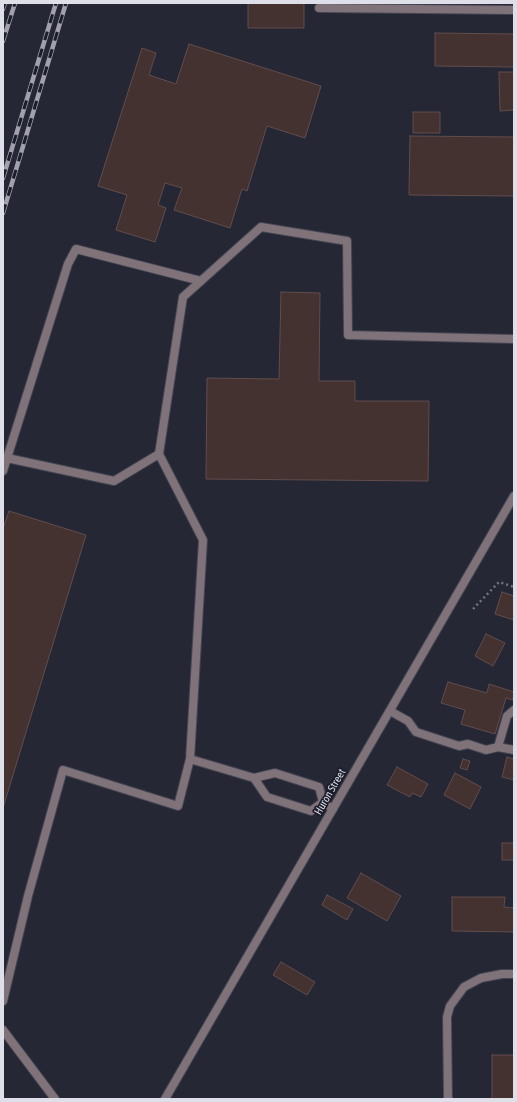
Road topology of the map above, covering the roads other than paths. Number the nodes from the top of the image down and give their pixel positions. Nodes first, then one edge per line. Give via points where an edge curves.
1 (319, 8) dead end
2 (514, 10) edge
3 (201, 281) junction
4 (514, 339) edge
5 (160, 454) junction
6 (7, 458) junction
7 (3, 471) edge
8 (514, 496) edge
9 (514, 710) edge
10 (390, 711) junction
11 (498, 747) junction
12 (514, 750) edge
13 (190, 759) junction
14 (254, 778) junction
15 (322, 802) junction
16 (333, 809) junction
17 (514, 974) edge
18 (3, 1001) edge
19 (3, 1030) edge
20 (55, 1099) edge
21 (165, 1099) edge
22 (448, 1099) edge

1 - 2 street
3 - 4 street via 261,227 347,241 348,334
3 - 5 street via 183,297
3 - 6 street via 76,249 68,264
5 - 6 street via 114,481
5 - 13 street via 203,540
6 - 7 street
8 - 10 street, Huron Street
9 - 11 street via 507,716
10 - 11 street via 408,721 416,732 459,746 468,744 486,750
10 - 16 street, Huron Street
11 - 12 street
13 - 14 street
13 - 18 street via 178,806 64,770 28,896
14 - 15 street via 275,773 319,787
14 - 15 street via 267,797 311,811
15 - 16 street
16 - 21 street, Huron Street
17 - 22 street via 481,978 464,987 450,1006 447,1017
19 - 20 street

